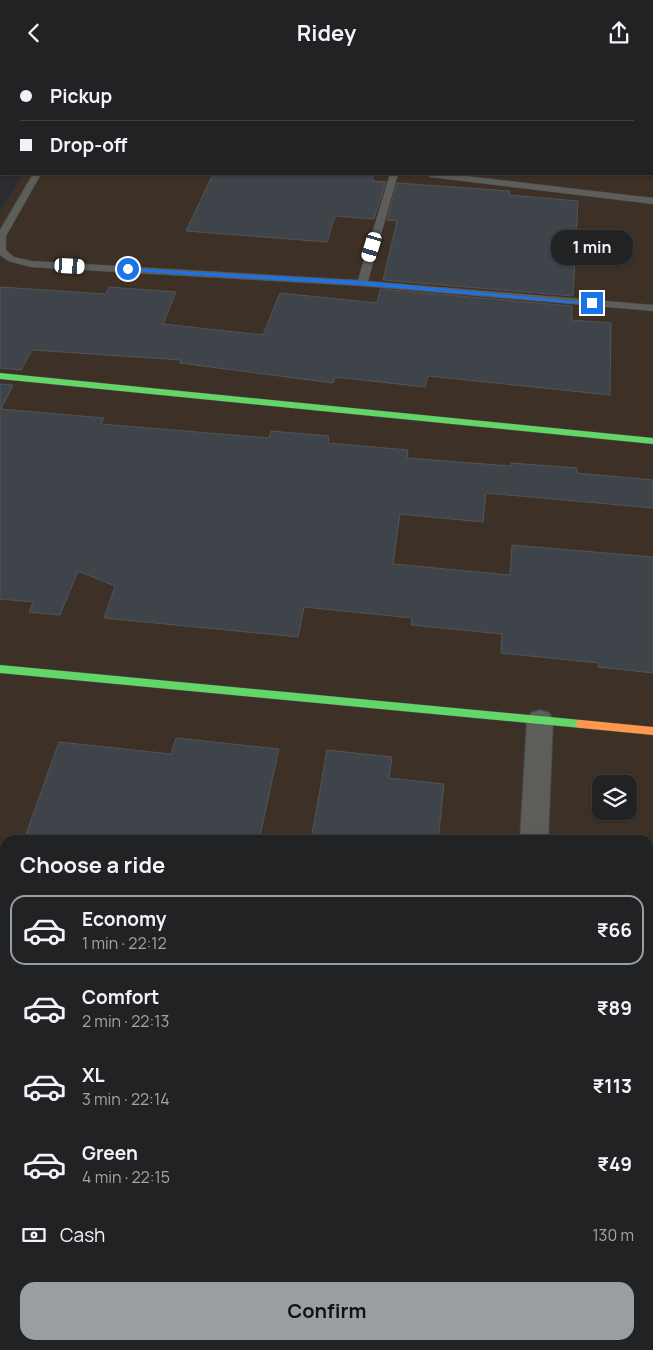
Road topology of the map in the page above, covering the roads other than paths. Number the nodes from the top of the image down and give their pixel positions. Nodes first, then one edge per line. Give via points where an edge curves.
1 (36, 175) edge
2 (394, 175) edge
3 (438, 175) edge
4 (653, 201) edge
5 (362, 283) junction
6 (653, 308) edge
7 (0, 376) edge
8 (653, 441) edge
9 (0, 669) edge
10 (540, 720) junction
11 (653, 731) edge
12 (534, 835) edge

1 - 5 lane via 1,236 1,251 11,259 31,263
2 - 5 lane
3 - 4 lane
5 - 6 lane
7 - 8 street
9 - 10 street
10 - 11 street
10 - 12 street

